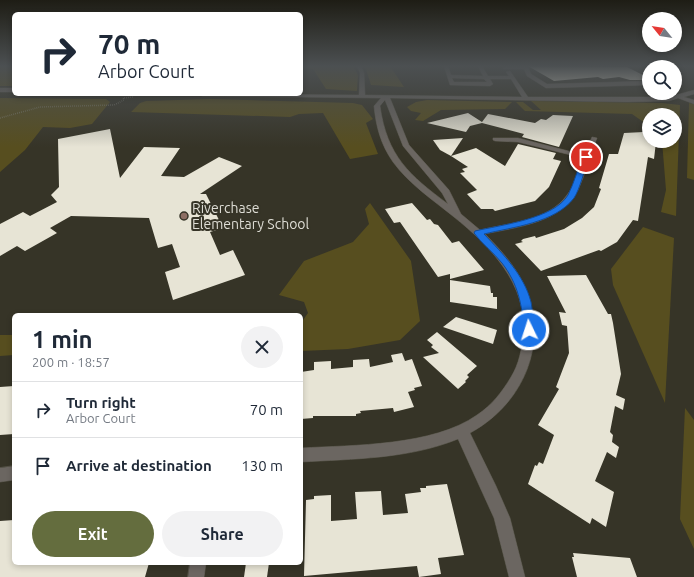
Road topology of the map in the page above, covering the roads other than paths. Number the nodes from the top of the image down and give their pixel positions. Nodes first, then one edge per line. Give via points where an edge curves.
1 (362, 93) edge
2 (522, 93) edge
3 (691, 93) edge
4 (303, 95) edge
5 (334, 95) junction
6 (362, 96) junction
7 (386, 96) junction
8 (683, 96) junction
9 (429, 97) junction
10 (526, 98) junction
11 (694, 98) edge
12 (694, 102) edge
13 (378, 106) junction
14 (397, 107) junction
15 (594, 138) dead end
16 (494, 139) dead end
17 (586, 157) junction
18 (457, 215) junction
19 (478, 233) junction
20 (462, 432) junction
21 (303, 455) edge
22 (12, 473) edge
23 (0, 475) edge
24 (198, 565) edge
25 (196, 577) edge
26 (516, 577) edge

1 - 6 street
2 - 10 street
3 - 8 street
4 - 5 street
5 - 6 street
5 - 13 street
6 - 7 street
7 - 9 street
7 - 13 street
7 - 14 street
8 - 10 street via 643,100
8 - 11 street
8 - 12 street
9 - 10 street
9 - 14 street
13 - 18 street via 380,132 390,152 428,194
14 - 18 street via 395,123 406,146 446,192
15 - 17 street
16 - 17 street via 518,140
17 - 19 street via 571,196 556,211 532,220
18 - 19 street
19 - 20 street via 505,262 521,288 529,317 529,345 517,379 506,395 480,420
20 - 21 street via 415,446
20 - 26 street via 502,518
22 - 23 street
24 - 25 street

